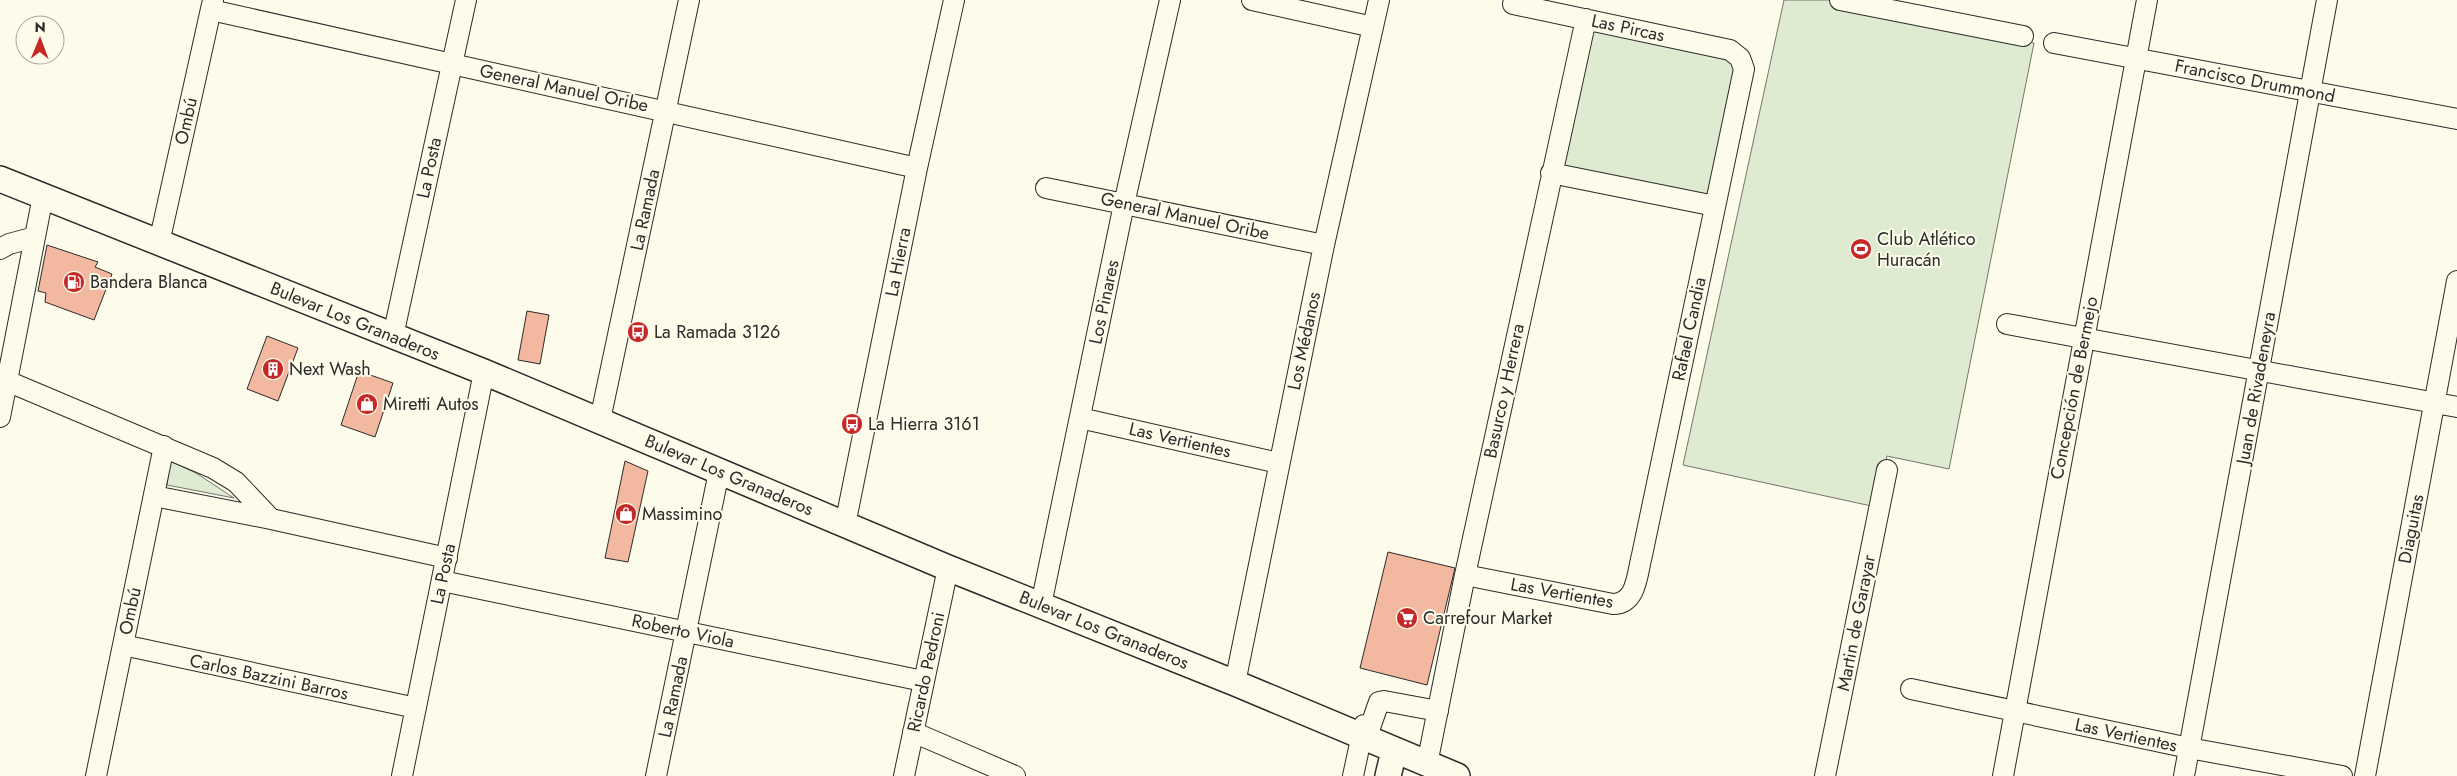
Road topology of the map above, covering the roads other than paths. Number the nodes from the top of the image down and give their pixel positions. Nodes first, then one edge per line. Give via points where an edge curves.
1 (466, 0) edge
2 (689, 0) edge
3 (954, 0) edge
4 (1170, 0) edge
5 (1252, 0) edge
6 (1379, 0) edge
7 (1840, 0) edge
8 (2147, 0) edge
9 (2327, 0) edge
10 (1513, 4) dead end
11 (212, 5) edge
12 (1890, 5) edge
13 (1586, 19) junction
14 (1373, 28) junction
15 (2023, 36) dead end
16 (2054, 43) dead end
17 (1740, 58) joint
18 (2136, 59) junction
19 (452, 64) junction
20 (2310, 91) junction
21 (666, 110) junction
22 (2457, 119) edge
23 (917, 168) junction
24 (1551, 173) junction
25 (0, 179) edge
26 (1046, 188) dead end
27 (43, 196) junction
28 (1124, 204) junction
29 (1715, 206) junction
30 (36, 237) junction
31 (159, 243) junction
32 (1324, 245) junction
33 (0, 249) edge
34 (2457, 282) edge
35 (2007, 324) dead end
36 (393, 336) junction
37 (2083, 339) junction
38 (2259, 371) junction
39 (484, 372) junction
40 (7, 380) junction
41 (2435, 402) junction
42 (2457, 406) edge
43 (0, 417) edge
44 (1080, 418) junction
45 (600, 420) junction
46 (164, 446) junction
47 (1279, 463) junction
48 (1887, 470) dead end
49 (719, 472) junction
50 (154, 496) junction
51 (272, 518) junction
52 (845, 525) junction
53 (447, 558) junction
54 (948, 568) junction
55 (1465, 575) junction
56 (442, 581) junction
57 (1628, 600) joint
58 (1041, 605) junction
59 (687, 632) junction
60 (123, 645) junction
61 (923, 682) junction
62 (1235, 683) junction
63 (1911, 689) dead end
64 (416, 708) junction
65 (1438, 711) junction
66 (2014, 712) junction
67 (1366, 713) dead end
68 (914, 732) junction
69 (1364, 738) junction
70 (2189, 748) junction
71 (1394, 751) junction
72 (1427, 764) junction
73 (96, 776) edge
74 (402, 776) edge
75 (656, 776) edge
76 (904, 776) edge
77 (1015, 776) edge
78 (1352, 776) edge
79 (1388, 776) edge
80 (1457, 776) edge
81 (1826, 776) edge
82 (2003, 776) edge
83 (2184, 776) edge
84 (2342, 776) edge
85 (2364, 776) edge

1 - 19 street, La Posta
2 - 21 street, La Ramada
3 - 23 street, La Hierra
4 - 28 street, Los Pinares
5 - 14 street
6 - 14 street, Los Médanos
7 - 12 street
8 - 18 street, Concepción de Bermejo
9 - 20 street, Juan de Rivadeneyra
10 - 13 street, Las Pircas
11 - 19 street, General Manuel Oribe
11 - 31 street, Ombú
12 - 15 street
13 - 17 street, Las Pircas via 1730,50
13 - 24 street, Basurco y Herrera
14 - 32 street, Los Médanos
16 - 18 street, Francisco Drummond
17 - 29 street, Rafael Candia via 1744,69
18 - 20 street, Francisco Drummond
18 - 37 street, Concepción de Bermejo
19 - 21 street, General Manuel Oribe
19 - 36 street, La Posta
20 - 22 street, Francisco Drummond
20 - 38 street, Juan de Rivadeneyra
21 - 23 street, General Manuel Oribe
21 - 45 street, La Ramada
23 - 52 street, La Hierra
24 - 29 street
24 - 55 street, Basurco y Herrera
25 - 27 main road, Bulevar Los Granaderos
26 - 28 street, General Manuel Oribe
27 - 30 street
27 - 31 main road, Bulevar Los Granaderos
28 - 32 street, General Manuel Oribe
28 - 44 street, Los Pinares
29 - 57 street, Rafael Candia via 1642,555
30 - 33 street
30 - 40 street
31 - 36 main road, Bulevar Los Granaderos
32 - 47 street, Los Médanos
34 - 41 street, Diaguitas
35 - 37 street
36 - 39 main road, Bulevar Los Granaderos
37 - 38 street
37 - 66 street, Concepción de Bermejo
38 - 41 street
38 - 70 street, Juan de Rivadeneyra
39 - 45 main road, Bulevar Los Granaderos
39 - 53 street, La Posta
40 - 43 street
40 - 46 street
41 - 42 street
41 - 85 street, Diaguitas
44 - 47 street, Las Vertientes
44 - 58 street, Los Pinares
45 - 49 main road, Bulevar Los Granaderos
46 - 50 street, Ombú
46 - 51 street via 236,482
47 - 62 street, Los Médanos
48 - 81 street, Martin de Garayar
49 - 52 main road, Bulevar Los Granaderos
49 - 59 street, La Ramada
50 - 51 street
50 - 60 street, Ombú
51 - 53 street
52 - 54 main road, Bulevar Los Granaderos
53 - 56 street, La Posta
54 - 58 main road, Bulevar Los Granaderos
54 - 61 street, Ricardo Pedroni
55 - 57 street, Las Vertientes via 1613,604 1623,604
55 - 65 street, Basurco y Herrera
56 - 59 street, Roberto Viola
56 - 64 street, La Posta
58 - 62 main road, Bulevar Los Granaderos
59 - 61 street, Roberto Viola
59 - 75 street, La Ramada
60 - 64 street, Carlos Bazzini Barros
60 - 73 street, Ombú
61 - 68 street, Ricardo Pedroni
62 - 69 main road, Bulevar Los Granaderos
63 - 66 street, Las Vertientes
64 - 74 street, La Posta
65 - 69 street via 1379,702
65 - 72 street, Basurco y Herrera
66 - 70 street, Las Vertientes
66 - 82 street, Concepción de Bermejo
67 - 69 street
68 - 76 street, Ricardo Pedroni
68 - 77 street
69 - 71 main road, Bulevar Los Granaderos
69 - 78 street
70 - 83 street, Juan de Rivadeneyra
70 - 84 street, Las Vertientes
71 - 72 main road, Bulevar Los Granaderos
71 - 79 main road
72 - 80 main road, Bulevar Los Granaderos

